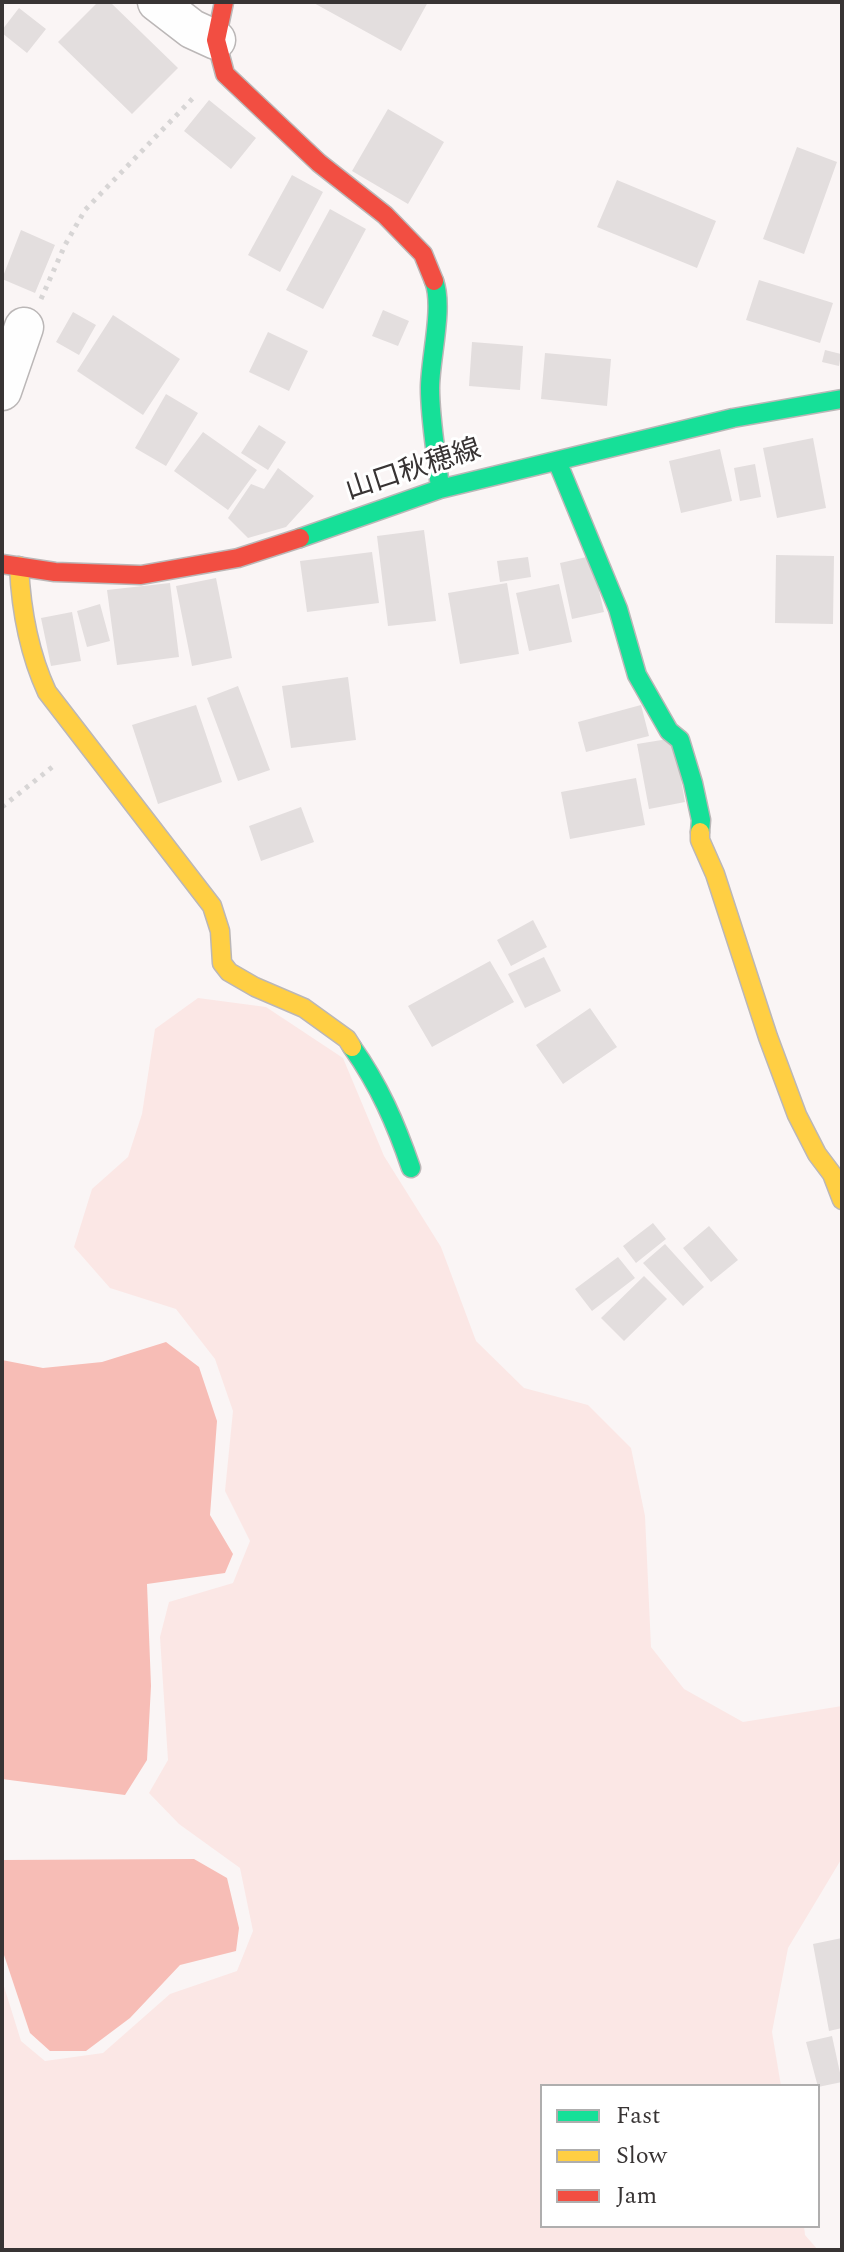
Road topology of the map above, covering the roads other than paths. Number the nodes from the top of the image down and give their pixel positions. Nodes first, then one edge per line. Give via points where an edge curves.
1 (157, 2) edge
2 (224, 2) edge
3 (220, 57) junction
4 (24, 327) road end
5 (2, 391) edge
6 (842, 399) edge
7 (557, 461) junction
8 (440, 489) junction
9 (10, 565) edge
10 (411, 1168) dead end
11 (842, 1200) edge

1 - 3 street
2 - 3 street
3 - 8 street via 319,163 385,215 423,254 436,287 430,388
4 - 5 street
6 - 7 street, 山口秋穂線 via 733,418
7 - 8 street, 山口秋穂線
7 - 11 street via 618,609 637,675 669,731 680,740 701,820 700,840 768,1037 797,1115
8 - 9 street, 山口秋穂線 via 238,558 141,575
9 - 10 street via 34,664 47,692 212,906 222,963 255,987 304,1008 347,1039 396,1123

